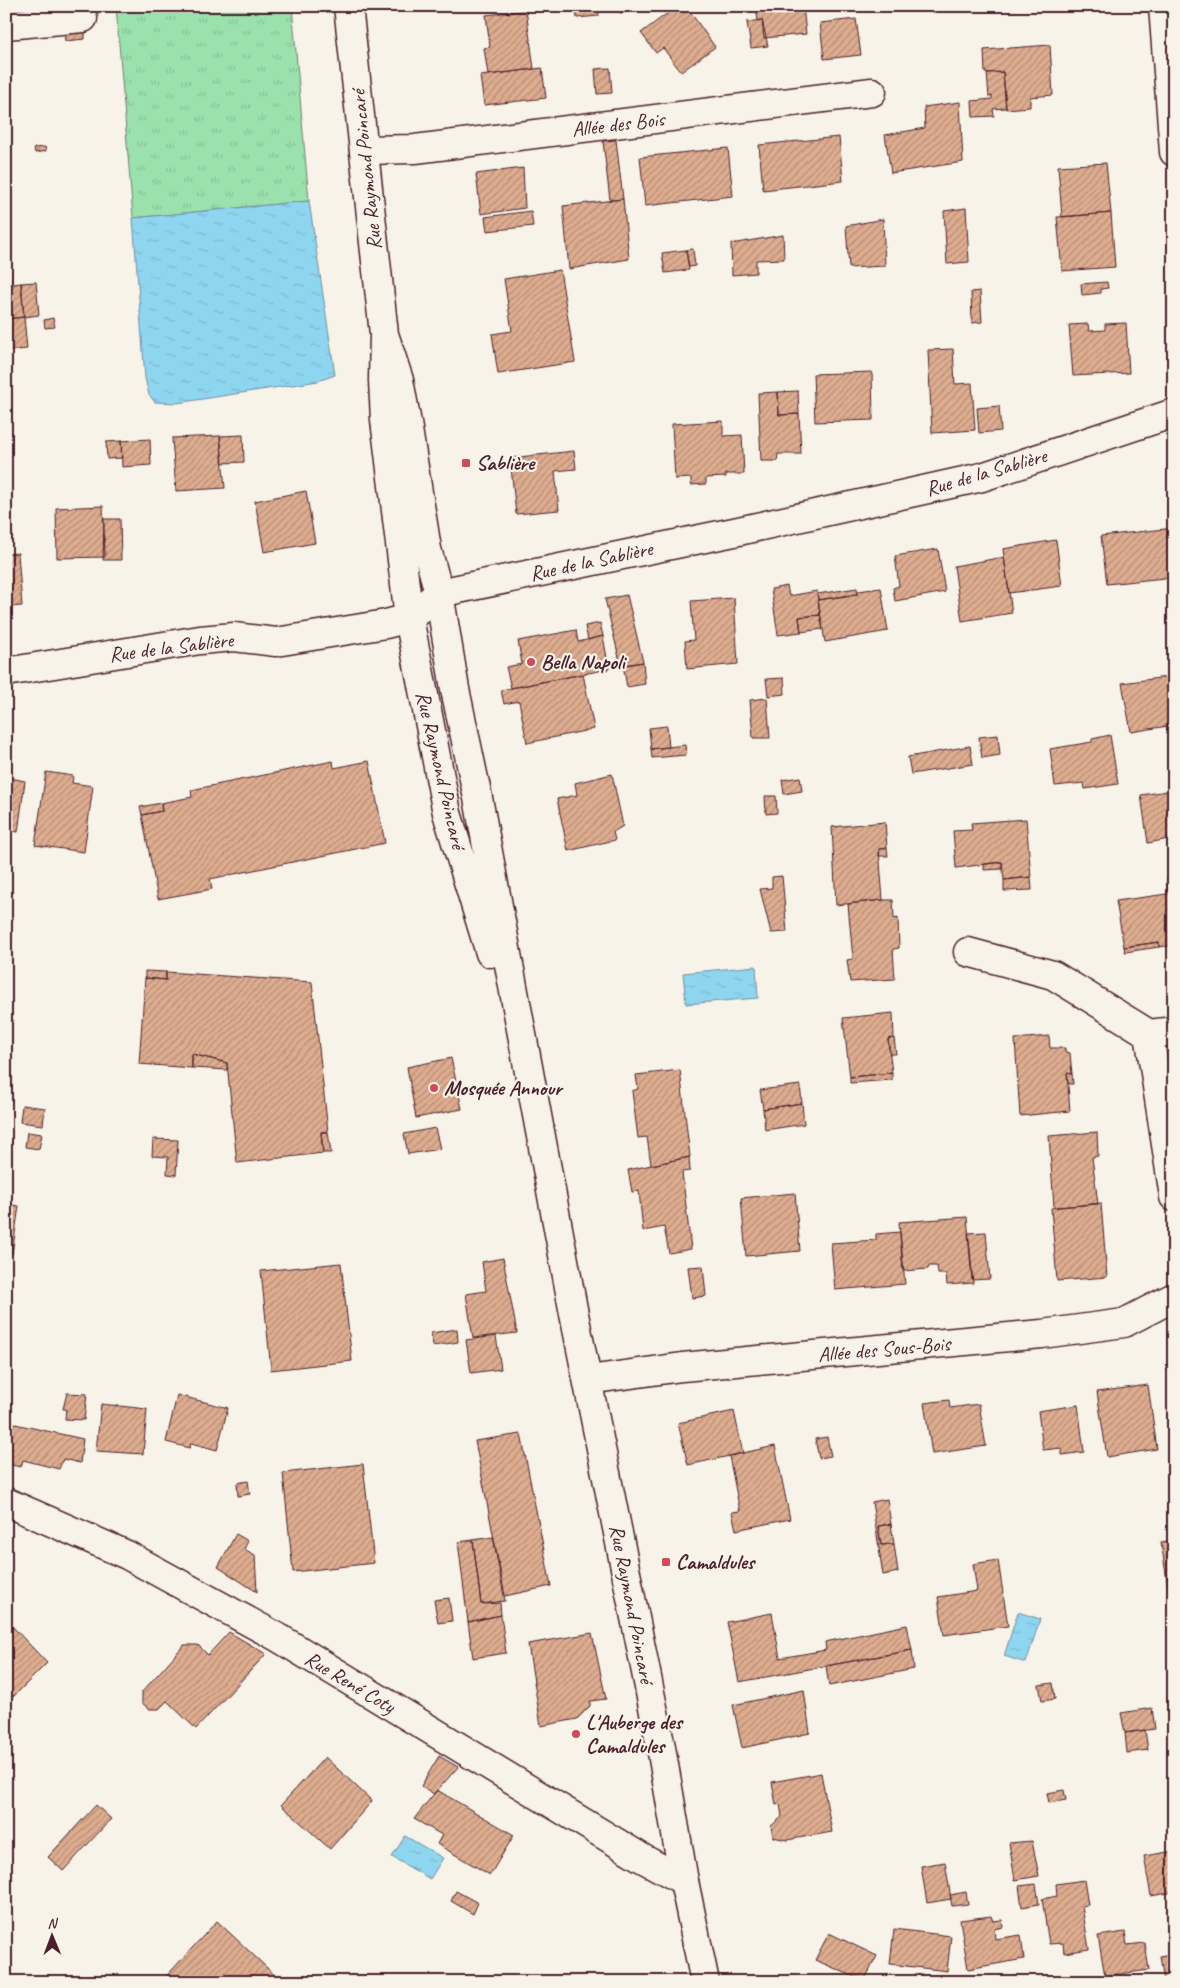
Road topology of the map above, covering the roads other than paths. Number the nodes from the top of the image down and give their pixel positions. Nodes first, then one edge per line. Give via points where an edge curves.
1 (348, 6) edge
2 (1163, 6) edge
3 (83, 18) dead end
4 (6, 25) edge
5 (872, 92) dead end
6 (364, 150) junction
7 (1174, 152) edge
8 (384, 334) junction
9 (1174, 413) edge
10 (440, 593) junction
11 (409, 618) junction
12 (448, 654) junction
13 (6, 672) edge
14 (968, 952) dead end
15 (1161, 1032) edge
16 (1174, 1197) edge
17 (558, 1226) junction
18 (1174, 1297) edge
19 (588, 1380) junction
20 (6, 1502) edge
21 (684, 1881) junction
22 (705, 1982) edge

1 - 6 street, Rue Raymond Poincaré
2 - 7 street
3 - 4 street
5 - 6 street, Allée des Bois via 415,149
6 - 8 street, Rue Raymond Poincaré
8 - 10 street, Rue Raymond Poincaré via 399,380 426,549
8 - 11 street, Rue Raymond Poincaré via 385,420
9 - 10 street, Rue de la Sablière via 982,477
10 - 11 street, Rue de la Sablière
10 - 12 street, Rue Raymond Poincaré
11 - 12 street
11 - 13 street, Rue de la Sablière via 276,642 234,637 200,640
11 - 17 street, Rue Raymond Poincaré via 447,813 485,932
12 - 17 street, Rue Raymond Poincaré
14 - 15 street via 1053,975
15 - 16 street
17 - 19 street, Rue Raymond Poincaré
18 - 19 street, Allée des Sous-Bois via 1124,1323 1042,1334 682,1367
19 - 21 street, Rue Raymond Poincaré
20 - 21 street, Rue René Coty via 128,1555 279,1638
21 - 22 street, Rue Raymond Poincaré

